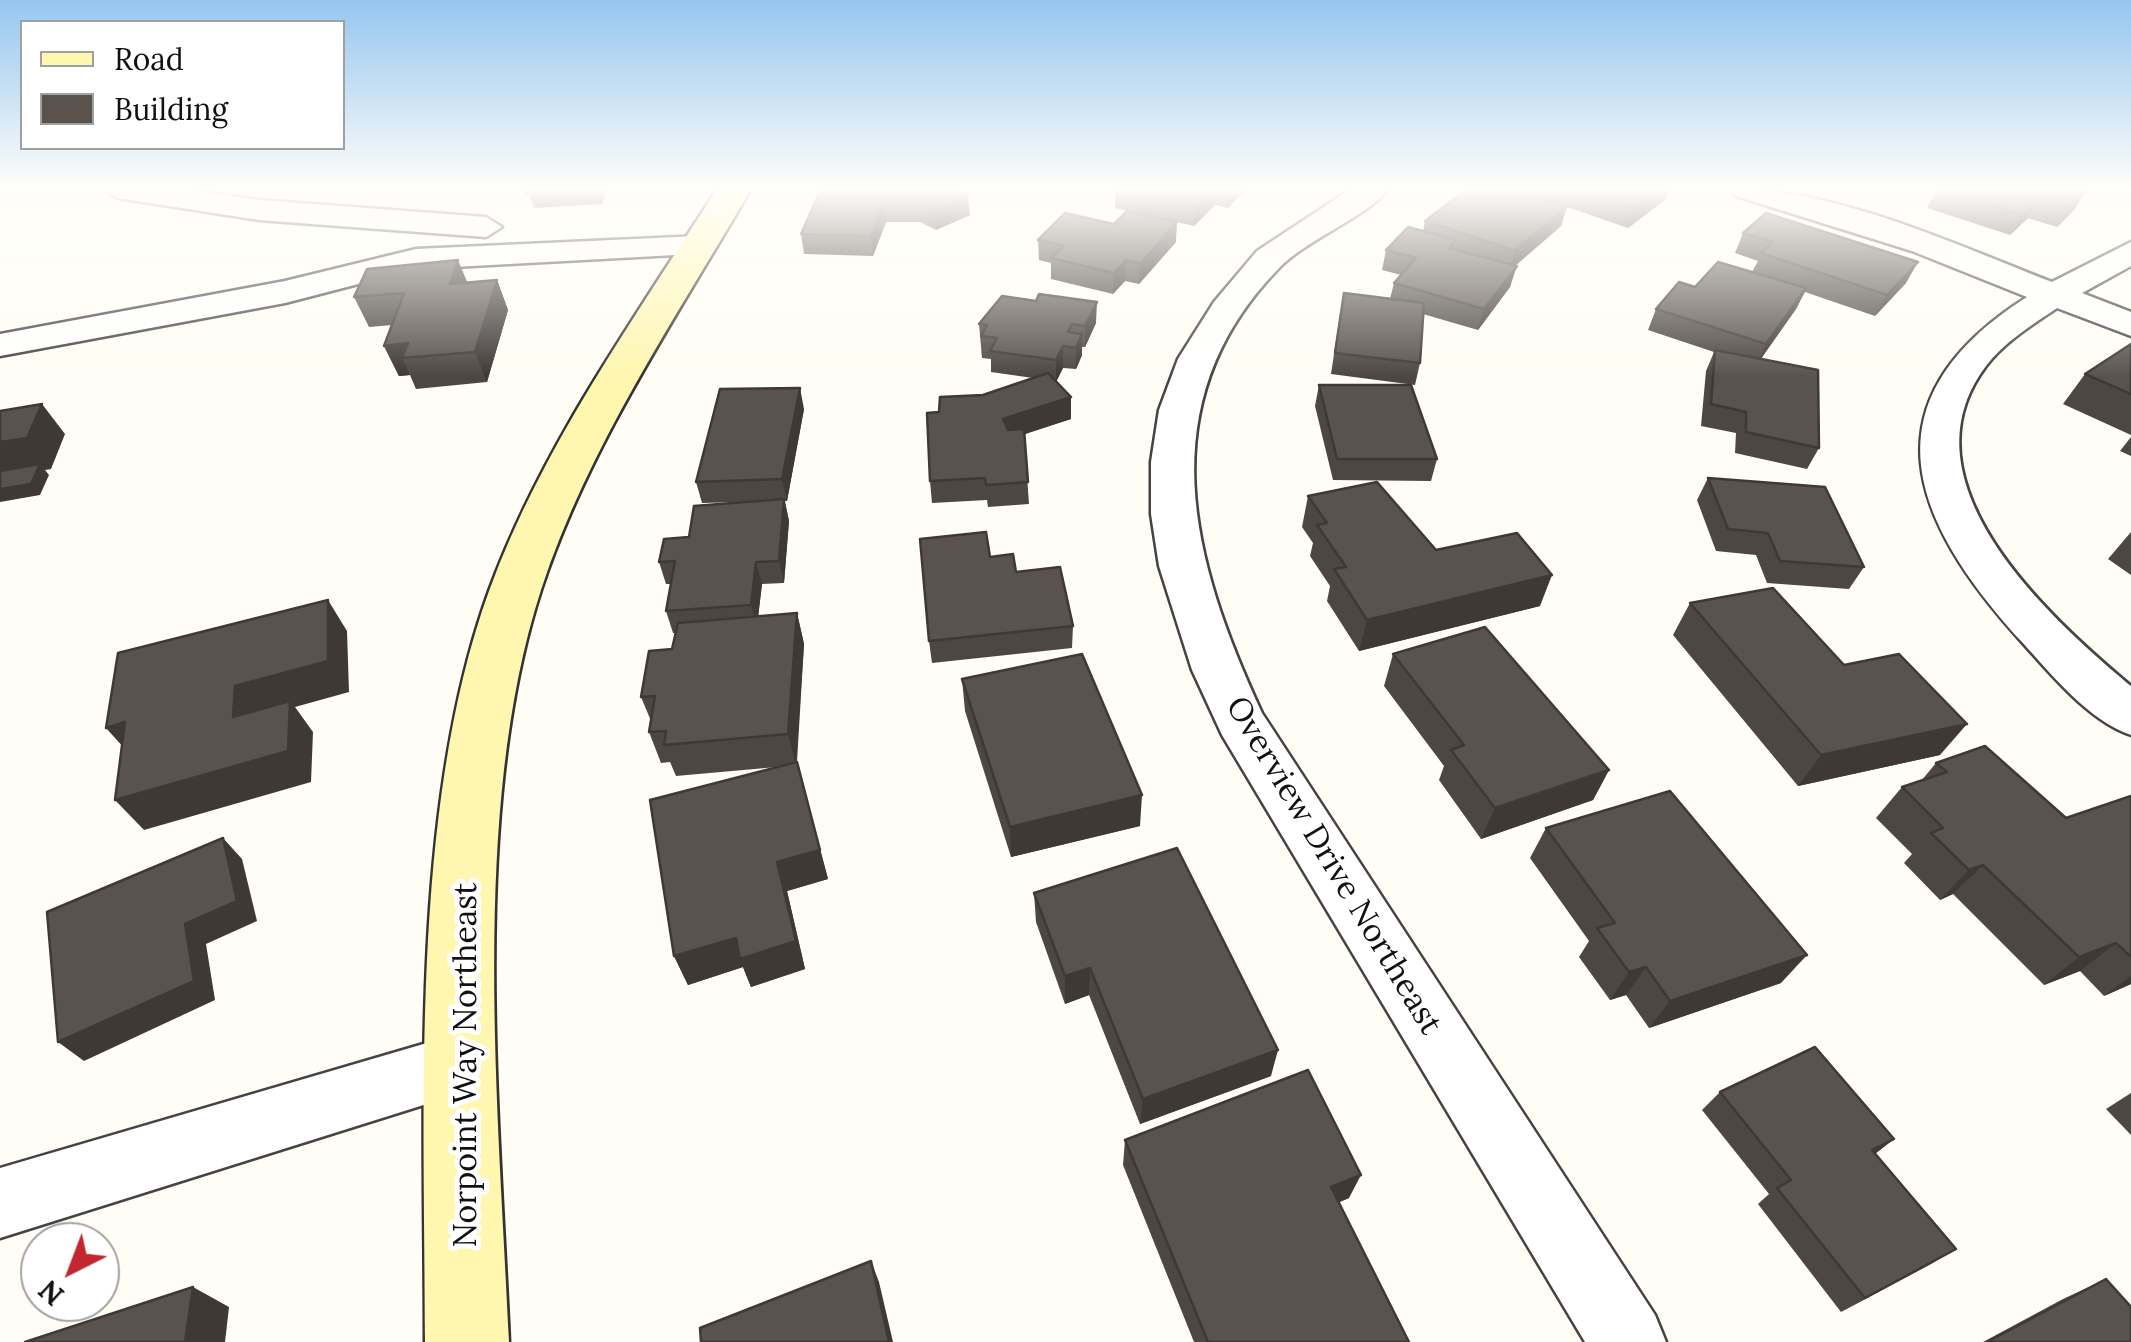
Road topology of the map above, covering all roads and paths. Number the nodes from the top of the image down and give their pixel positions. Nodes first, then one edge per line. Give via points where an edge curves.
1 (275, 252) edge
2 (347, 252) edge
3 (577, 252) edge
4 (697, 252) edge
5 (1277, 252) edge
6 (1944, 252) edge
7 (2131, 252) edge
8 (368, 270) junction
9 (2055, 295) junction
10 (216, 303) junction
11 (2131, 324) edge
12 (0, 345) edge
13 (2131, 715) edge
14 (462, 1064) junction
15 (0, 1204) edge
16 (467, 1342) edge
17 (1628, 1342) edge

1 - 10 street
2 - 8 street via 348,262
3 - 8 street via 416,259
4 - 14 street, Norpoint Way Northeast via 572,460 516,588 478,747 461,952
5 - 17 street, Overview Drive Northeast via 1202,344 1175,414 1169,495 1196,617 1240,721
6 - 9 street
7 - 9 street
8 - 10 street
9 - 11 street
9 - 13 street via 1967,364 1944,412 1943,485 2010,600
10 - 12 street
14 - 15 street
14 - 16 street, Norpoint Way Northeast

